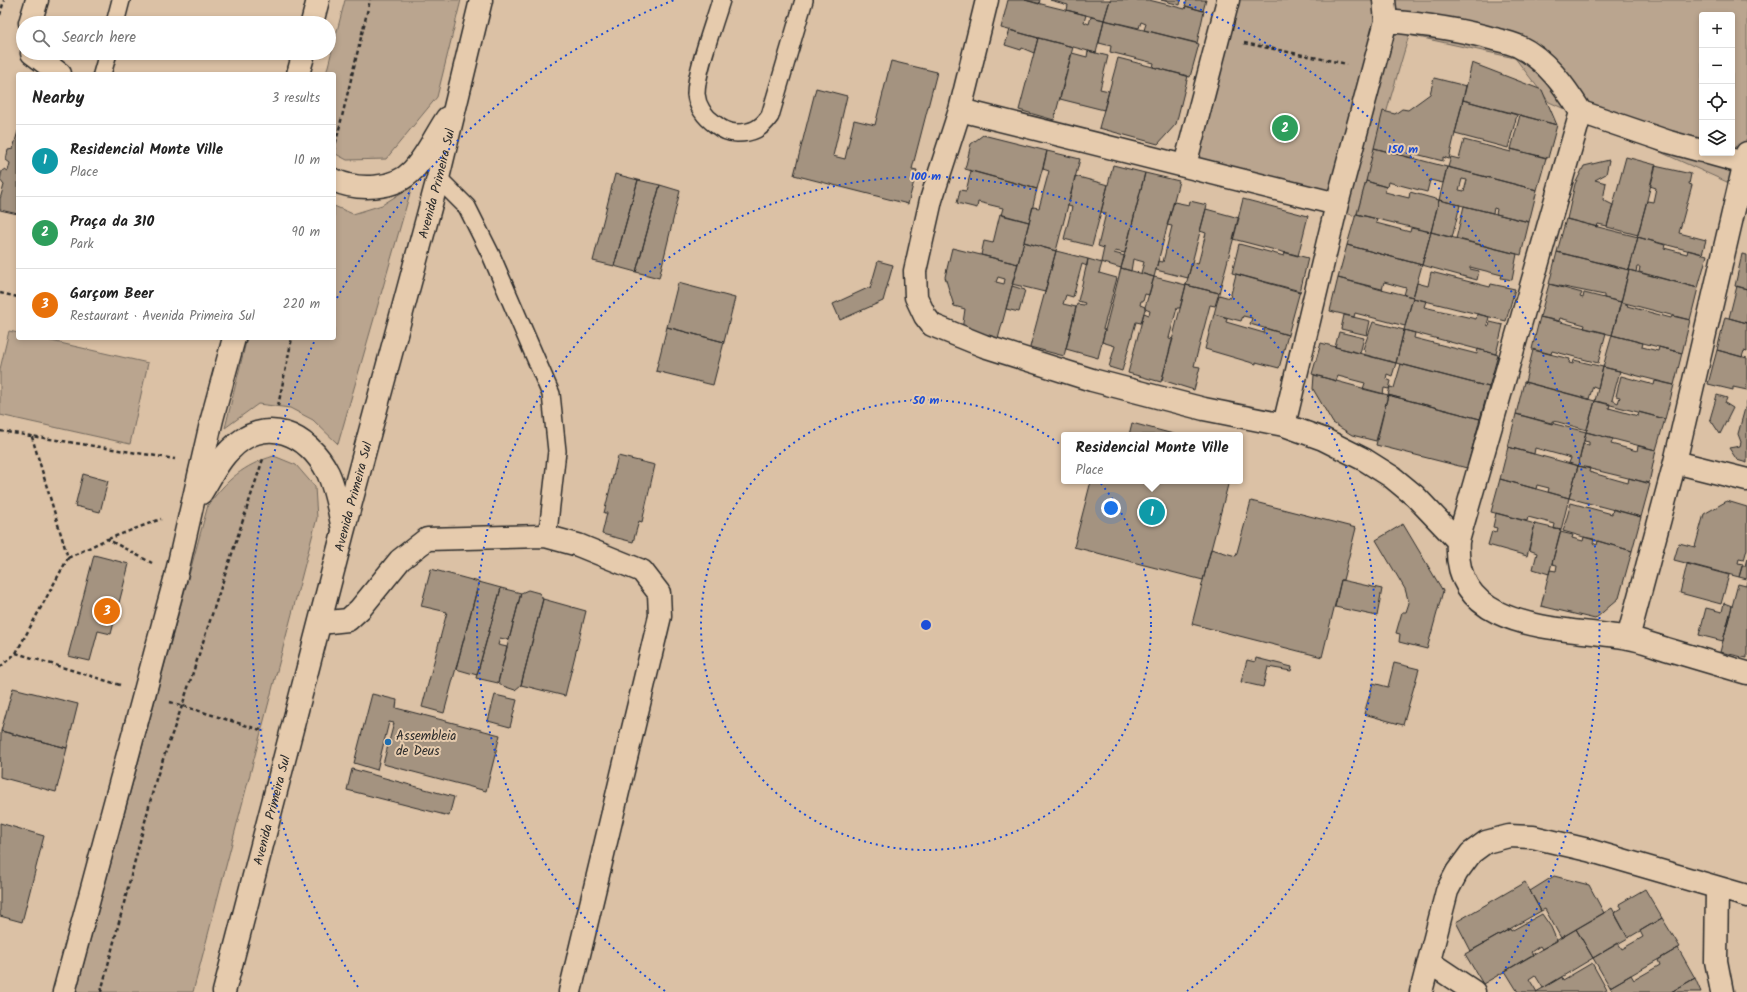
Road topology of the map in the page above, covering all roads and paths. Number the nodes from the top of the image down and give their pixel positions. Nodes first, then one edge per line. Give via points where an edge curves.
1 (4, 0) edge
2 (37, 0) edge
3 (121, 0) edge
4 (318, 0) edge
5 (370, 0) edge
6 (481, 0) edge
7 (721, 0) edge
8 (804, 0) edge
9 (987, 0) edge
10 (1228, 0) edge
11 (1385, 10) edge
12 (0, 15) edge
13 (32, 16) edge
14 (117, 16) edge
15 (314, 16) edge
16 (1243, 43) dead end
17 (41, 60) edge
18 (106, 60) edge
19 (302, 60) edge
20 (1352, 65) dead end
21 (57, 72) edge
22 (103, 72) edge
23 (299, 72) edge
24 (454, 107) junction
25 (960, 110) junction
26 (1581, 112) junction
27 (336, 142) edge
28 (1699, 150) edge
29 (1731, 156) edge
30 (1746, 158) edge
31 (1185, 164) junction
32 (438, 178) junction
33 (336, 181) edge
34 (1337, 204) junction
35 (0, 293) edge
36 (16, 297) edge
37 (233, 340) edge
38 (292, 340) edge
39 (1284, 425) junction
40 (273, 430) junction
41 (0, 431) edge
42 (32, 437) junction
43 (1675, 462) junction
44 (202, 463) junction
45 (1747, 480) edge
46 (192, 507) junction
47 (343, 532) junction
48 (545, 536) junction
49 (107, 540) junction
50 (1458, 541) junction
51 (68, 558) junction
52 (176, 576) junction
53 (320, 623) junction
54 (1628, 638) junction
55 (16, 653) dead end
56 (1747, 673) edge
57 (1717, 888) junction
58 (1747, 896) edge
59 (1430, 962) junction
60 (64, 992) edge
61 (100, 992) edge
62 (224, 992) edge
63 (570, 992) edge
64 (1421, 992) edge
65 (1474, 992) edge
66 (1722, 992) edge

1 - 12 path
2 - 13 street
3 - 14 lane
4 - 15 street
5 - 27 path
6 - 24 street, Avenida Primeira Sul
7 - 8 lane via 696,95 700,108 708,119 722,129 734,133 751,132 764,126 770,116
9 - 25 street
10 - 31 street
11 - 26 street via 1413,23 1468,31 1518,46 1542,62 1564,86
11 - 34 street
16 - 20 path
17 - 21 street
18 - 22 lane
19 - 23 street
24 - 32 street, Avenida Primeira Sul
24 - 33 street via 413,171 377,187 356,186
25 - 31 street
25 - 39 street via 931,200 915,271 916,297 924,316 932,325 984,346 1092,380 1204,409
26 - 28 street
26 - 50 street
29 - 30 street
30 - 43 street
31 - 34 street
32 - 47 street, Avenida Primeira Sul
32 - 48 lane via 467,207 491,255 551,394 557,451 549,524
34 - 39 street
35 - 36 path
37 - 44 street
38 - 40 path
39 - 50 street via 1323,439 1392,477 1415,496
40 - 46 street via 257,432 229,450
40 - 47 street via 297,438 310,446 318,456 328,474
40 - 61 path via 156,779
41 - 42 path
42 - 44 path
42 - 51 path
43 - 45 street
43 - 54 street
44 - 46 street
46 - 49 path
46 - 52 street
47 - 53 street, Avenida Primeira Sul
48 - 53 street via 427,539 400,560 348,620
48 - 63 street via 578,545 642,571 659,593 660,616
49 - 51 path
49 - 52 path
50 - 54 street via 1463,581 1479,601 1501,613 1547,628
51 - 55 path
52 - 60 street
53 - 62 street, Avenida Primeira Sul
54 - 56 street
57 - 58 street
57 - 59 street via 1588,850 1533,838 1509,836 1486,842 1471,853 1457,872 1447,891
57 - 66 street via 1716,961
59 - 64 street
59 - 65 street

